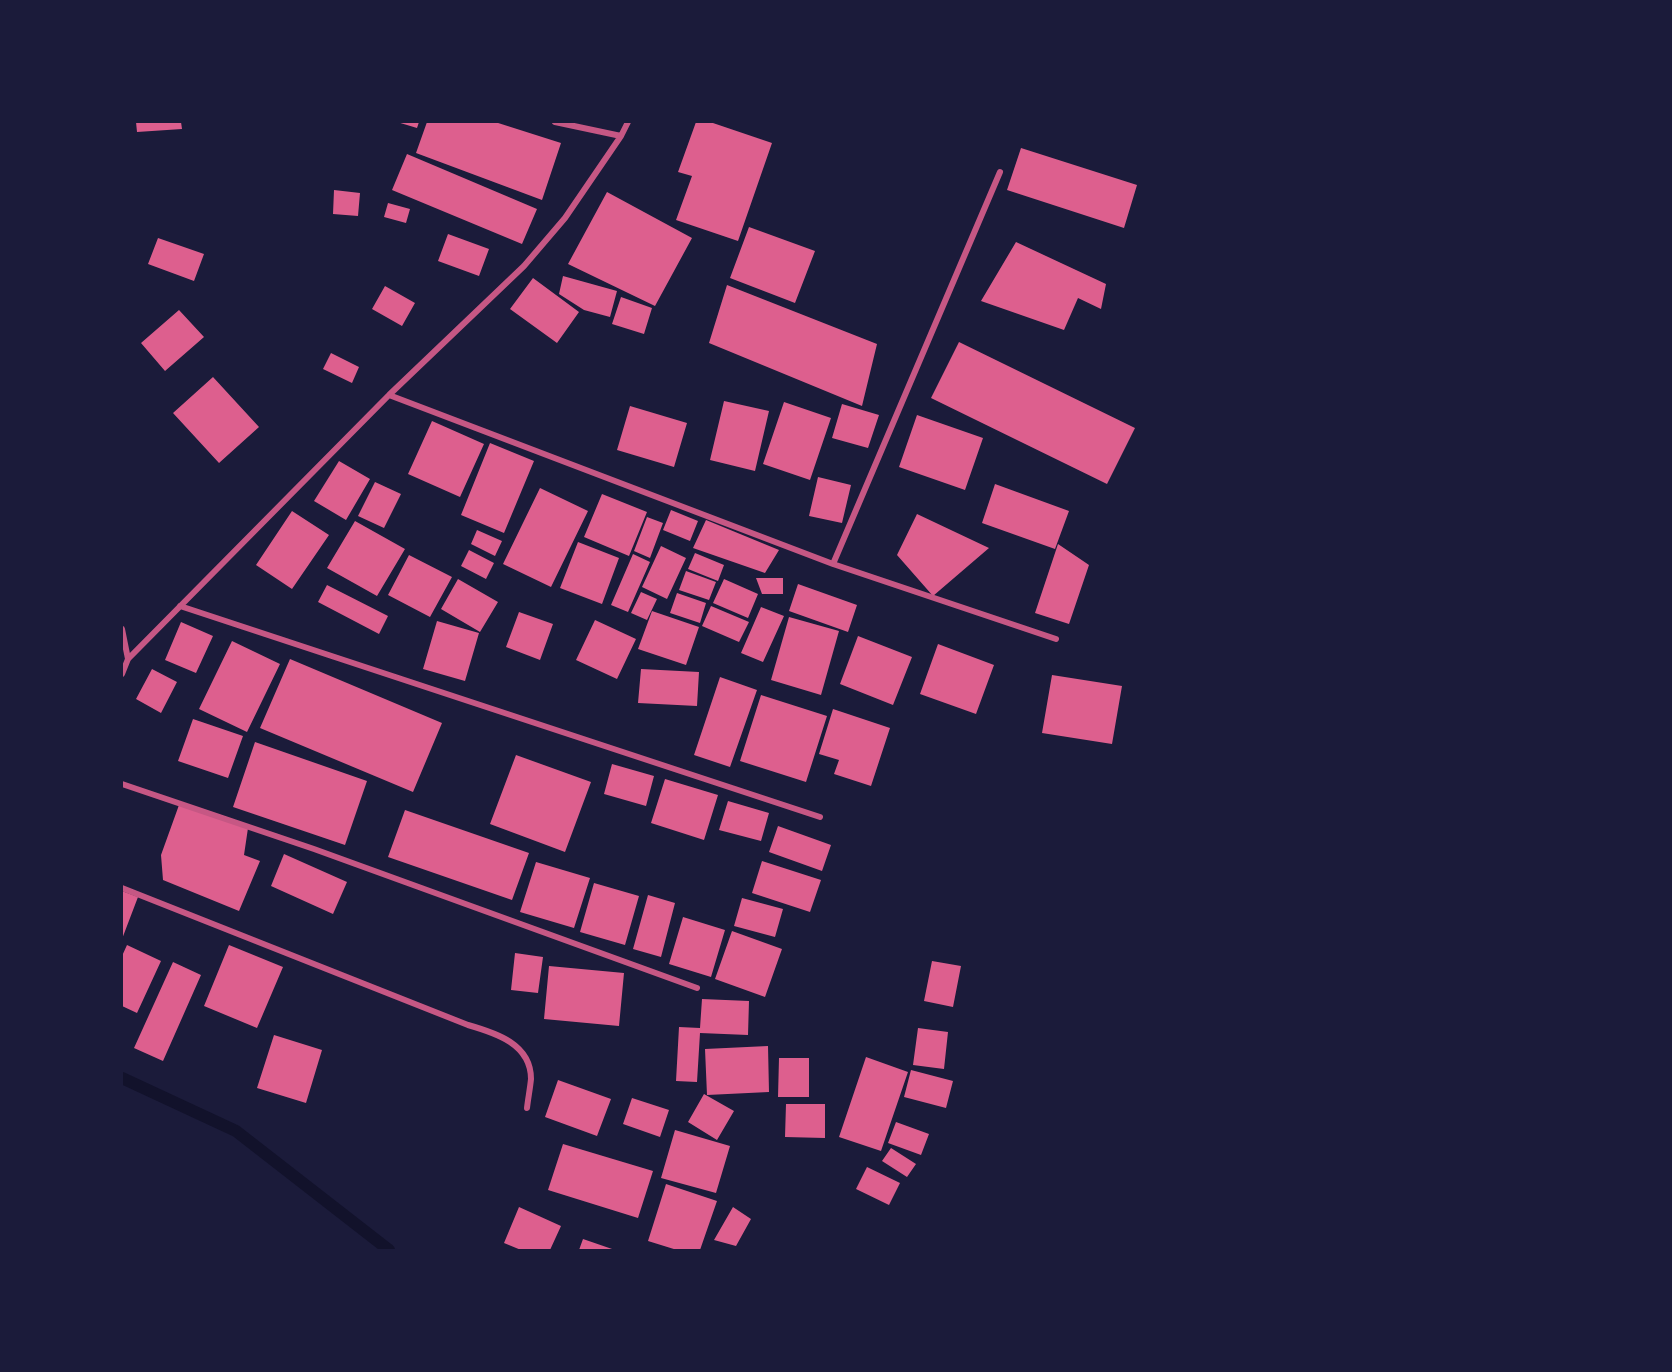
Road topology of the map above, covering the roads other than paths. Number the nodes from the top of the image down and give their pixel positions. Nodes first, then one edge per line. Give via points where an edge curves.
1 (555, 122) edge
2 (628, 122) edge
3 (621, 136) junction
4 (1000, 172) dead end
5 (389, 395) junction
6 (833, 564) junction
7 (180, 606) junction
8 (122, 629) edge
9 (1056, 639) dead end
10 (128, 659) junction
11 (122, 674) edge
12 (122, 784) edge
13 (820, 817) dead end
14 (122, 888) edge
15 (697, 988) dead end
16 (527, 1108) dead end

1 - 3 street
2 - 3 street
3 - 5 street via 565,218 524,266
4 - 6 street
5 - 6 street
5 - 7 street
6 - 9 street
7 - 10 street
7 - 13 street
8 - 10 street
10 - 11 street
12 - 15 street via 315,849
14 - 16 street via 507,1038 529,1066

